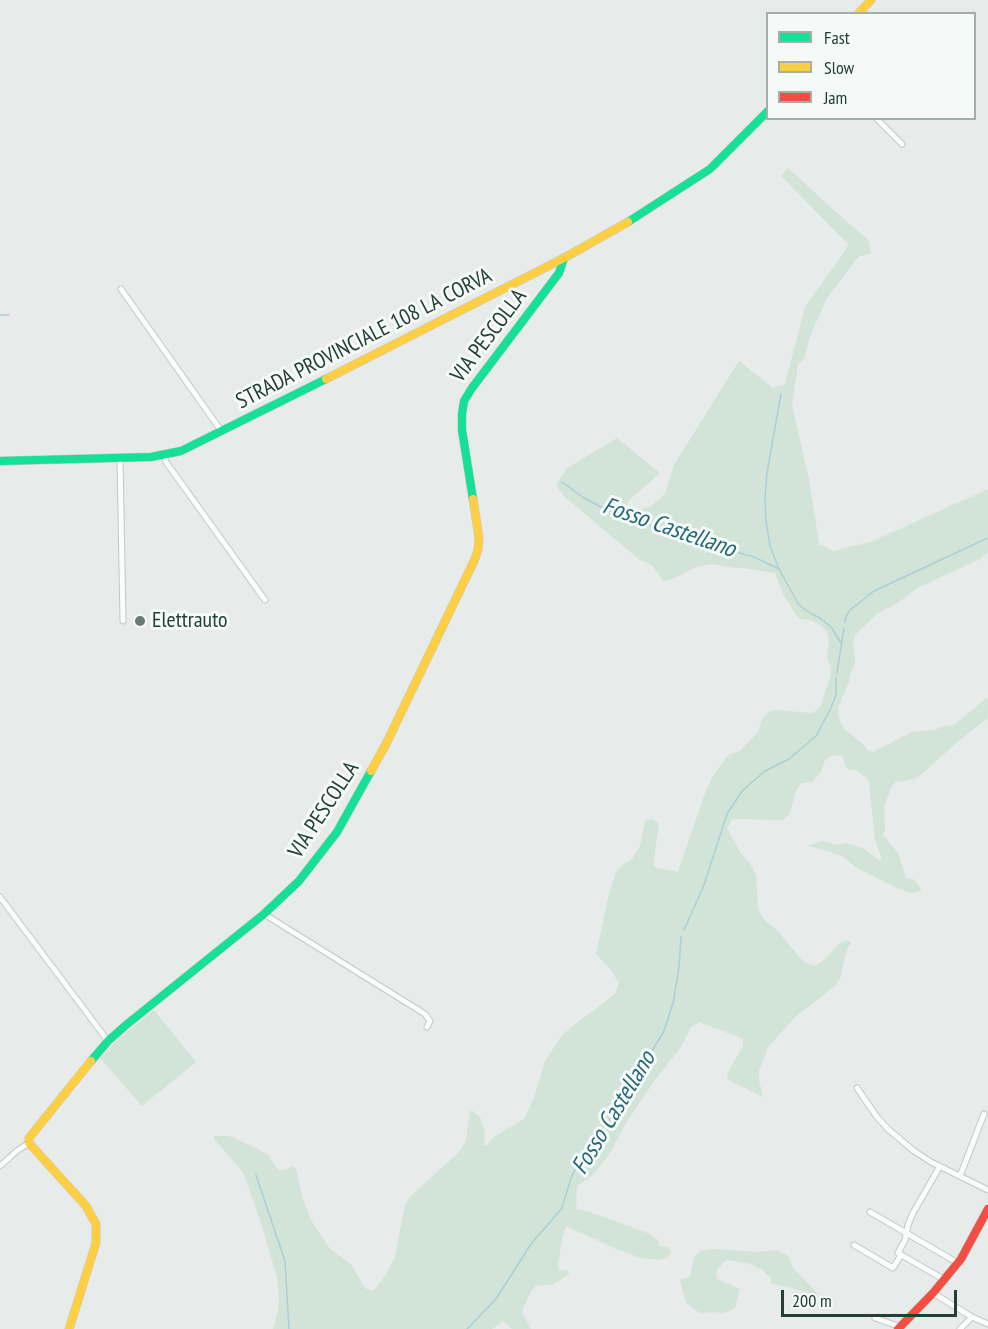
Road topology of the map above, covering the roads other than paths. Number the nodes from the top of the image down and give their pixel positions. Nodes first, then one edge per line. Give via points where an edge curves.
1 (871, 0) edge
2 (860, 12) edge
3 (766, 113) edge
4 (878, 120) edge
5 (902, 144) dead end
6 (564, 258) junction
7 (121, 289) dead end
8 (222, 432) junction
9 (164, 455) junction
10 (120, 459) junction
11 (0, 460) edge
12 (265, 600) dead end
13 (123, 621) dead end
14 (0, 897) edge
15 (264, 914) junction
16 (427, 1027) dead end
17 (108, 1041) junction
18 (857, 1088) dead end
19 (984, 1114) dead end
20 (29, 1143) junction
21 (0, 1166) edge
22 (940, 1166) junction
23 (960, 1176) junction
24 (988, 1190) edge
25 (988, 1209) edge
26 (870, 1212) dead end
27 (906, 1233) junction
28 (854, 1245) dead end
29 (901, 1255) junction
30 (958, 1263) junction
31 (945, 1280) junction
32 (933, 1293) junction
33 (972, 1317) junction
34 (875, 1318) dead end
35 (988, 1324) edge
36 (899, 1328) edge
37 (69, 1329) edge
38 (960, 1329) edge

1 - 2 street
3 - 6 street, STRADA PROVINCIALE 108 LA CORVA via 702,174
4 - 5 street
6 - 8 street, STRADA PROVINCIALE 108 LA CORVA
6 - 15 street, VIA PESCOLLA via 559,273 464,401 462,430 479,538 474,561 386,744 342,823 299,881
7 - 8 street
8 - 9 street, STRADA PROVINCIALE 108 LA CORVA
9 - 10 street, STRADA PROVINCIALE 108 LA CORVA
9 - 12 street
10 - 11 street, STRADA PROVINCIALE 108 LA CORVA
10 - 13 street
14 - 17 street
15 - 16 street via 425,1014 430,1021
15 - 17 street, VIA PESCOLLA
17 - 20 street, VIA PESCOLLA via 32,1133
18 - 22 street via 889,1130 914,1152
19 - 23 street
20 - 21 street
20 - 37 street via 86,1206 96,1224 96,1244
22 - 23 street
22 - 27 street
23 - 24 street
25 - 30 street
26 - 27 street
27 - 29 street via 898,1253
27 - 30 street
28 - 29 street via 893,1268
29 - 31 street
30 - 31 street
31 - 32 street
32 - 33 street
32 - 36 street
33 - 35 street
33 - 38 street
34 - 36 street

